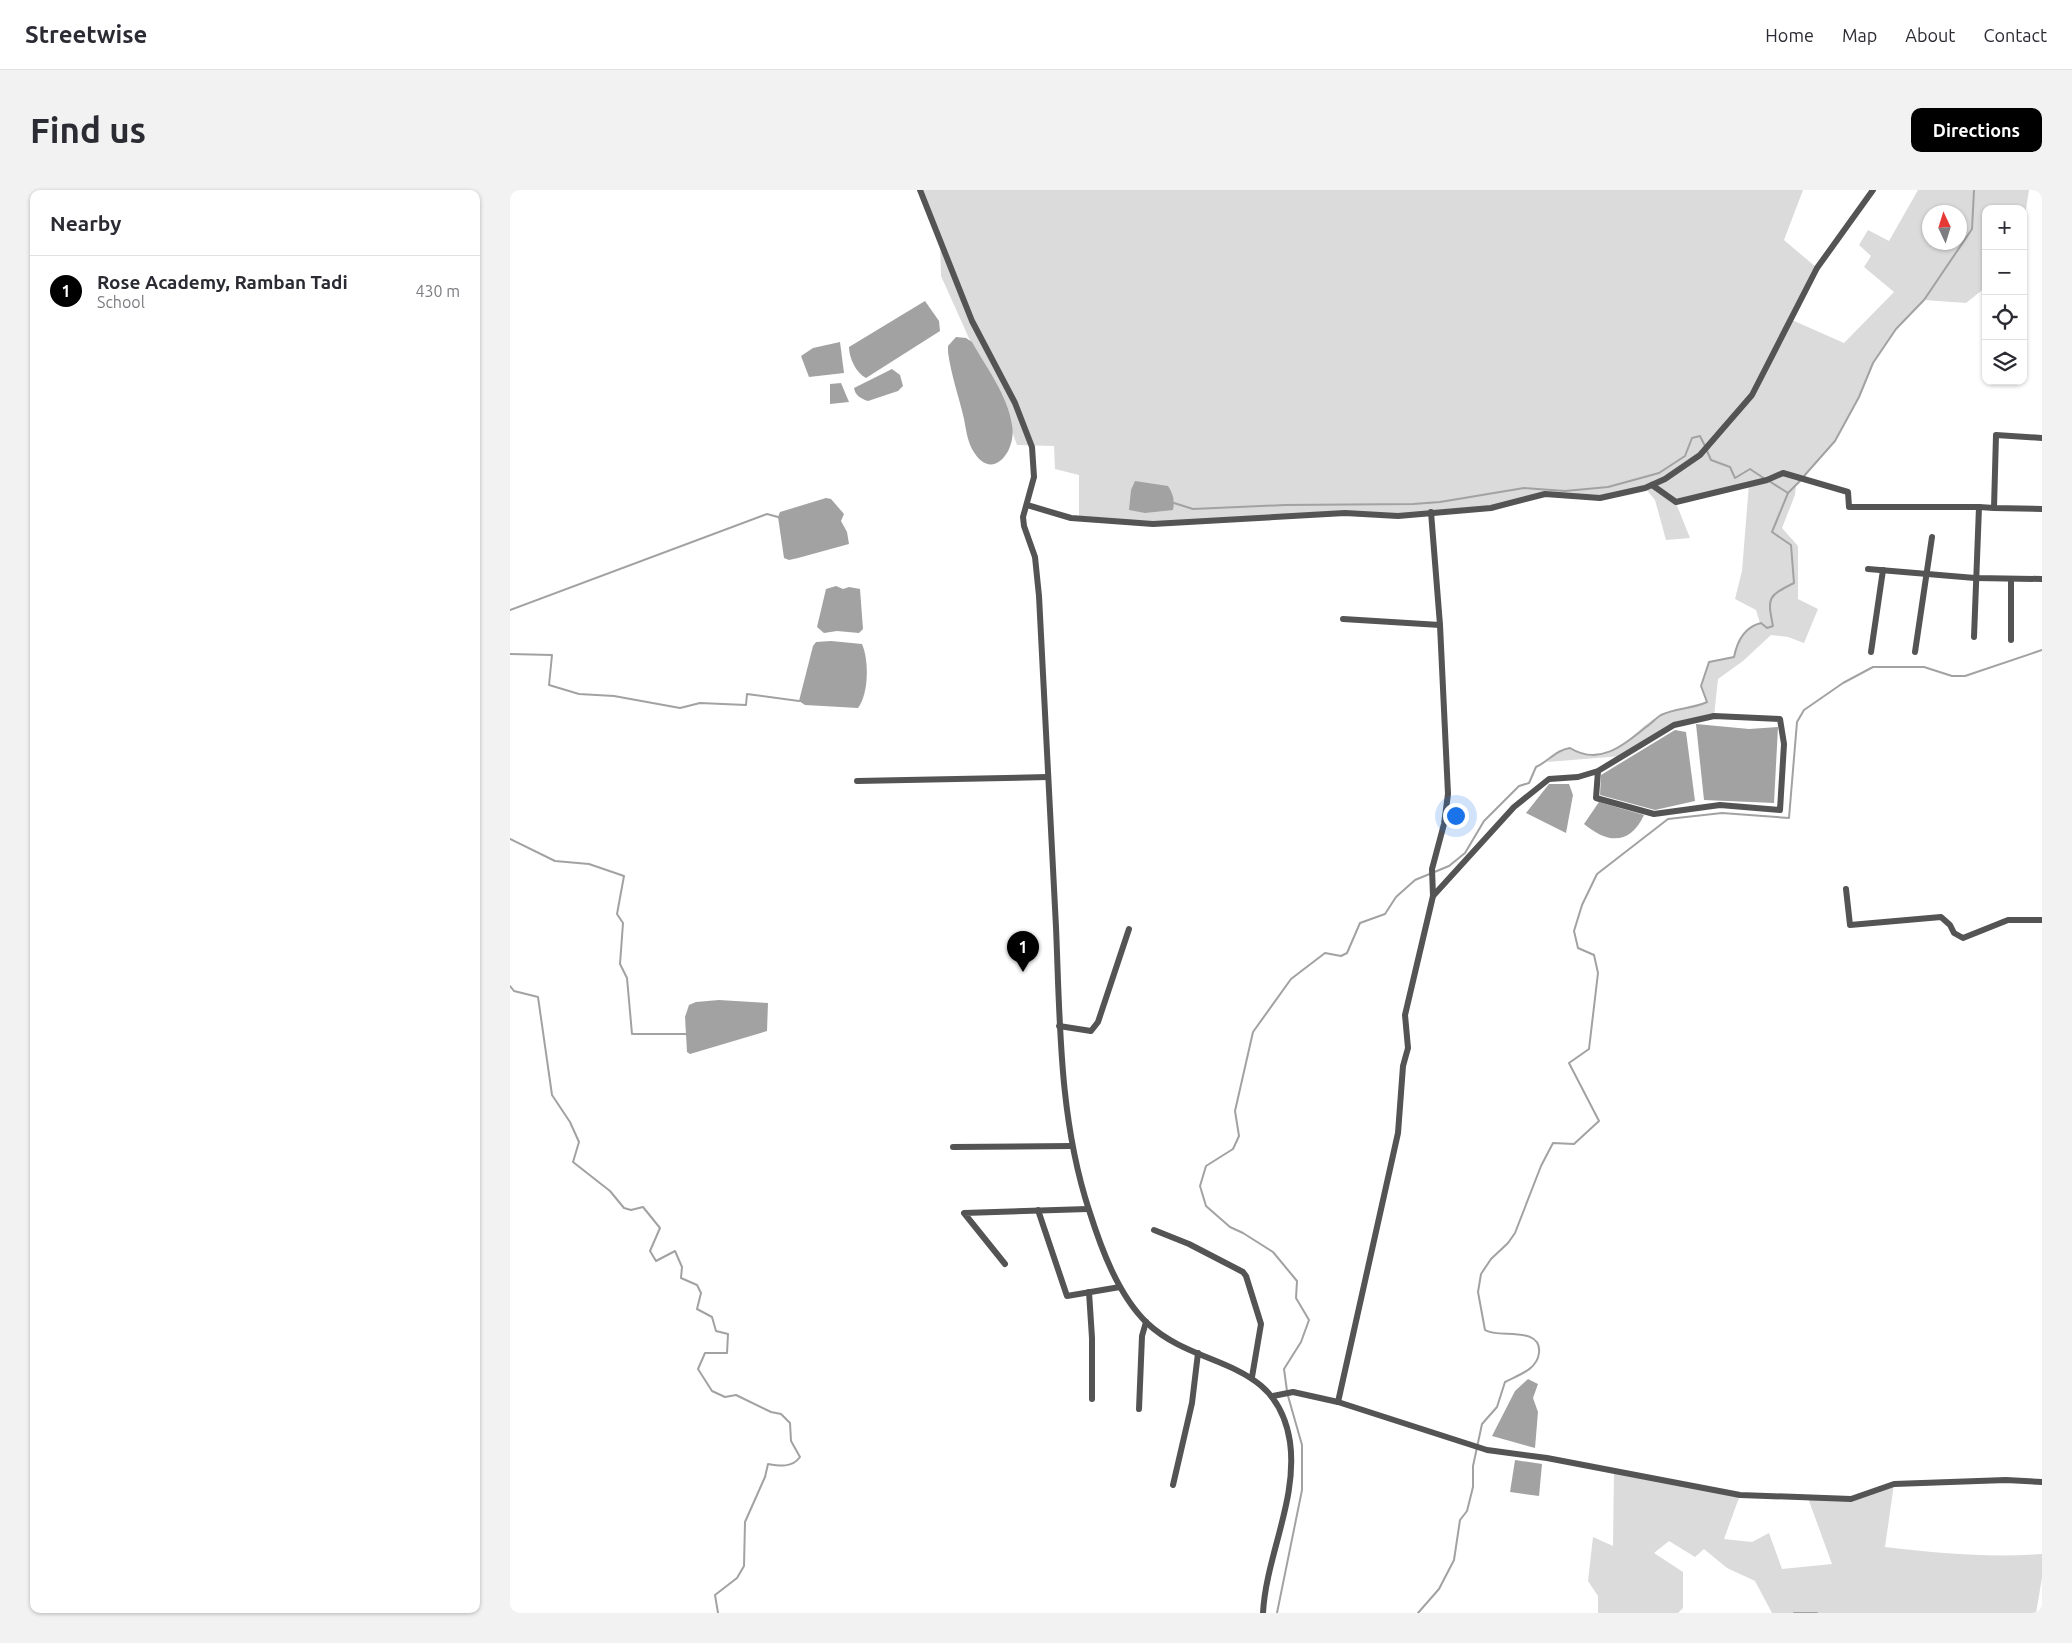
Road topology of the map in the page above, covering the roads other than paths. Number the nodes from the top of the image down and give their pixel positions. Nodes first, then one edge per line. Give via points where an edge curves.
1 (920, 190) edge
2 (1873, 190) edge
3 (2042, 438) edge
4 (1652, 485) junction
5 (1027, 505) junction
6 (1979, 507) junction
7 (1994, 508) junction
8 (2042, 509) edge
9 (1431, 512) junction
10 (1932, 537) dead end
11 (1868, 569) dead end
12 (1883, 570) junction
13 (1927, 574) junction
14 (1975, 578) junction
15 (2012, 579) junction
16 (2042, 579) edge
17 (1343, 619) dead end
18 (1440, 625) junction
19 (1974, 637) dead end
20 (2012, 640) dead end
21 (1871, 652) dead end
22 (1915, 652) dead end
23 (1598, 771) junction
24 (1048, 777) junction
25 (857, 781) dead end
26 (1846, 889) dead end
27 (1433, 896) junction
28 (2042, 920) edge
29 (1129, 929) dead end
30 (1059, 1026) junction
31 (1072, 1146) junction
32 (953, 1147) dead end
33 (1088, 1209) junction
34 (1038, 1210) junction
35 (1154, 1230) dead end
36 (1005, 1264) dead end
37 (1120, 1287) junction
38 (1089, 1292) junction
39 (1146, 1322) junction
40 (1198, 1353) junction
41 (1252, 1377) junction
42 (1274, 1396) junction
43 (1092, 1399) dead end
44 (1338, 1402) junction
45 (1139, 1409) dead end
46 (2042, 1482) edge
47 (1173, 1485) dead end
48 (1263, 1613) edge

1 - 5 street via 972,321 1015,402 1028,435 1035,466
2 - 4 street via 1817,268 1752,395 1700,455
3 - 7 street via 1996,435
4 - 6 street via 1676,502 1767,480 1783,473 1848,492 1850,507
4 - 9 street via 1600,498 1545,494 1491,508
5 - 9 street via 1071,518 1154,524 1345,513 1398,516
5 - 24 street via 1023,517 1035,557 1039,596
6 - 7 street
6 - 14 street
7 - 8 street
9 - 18 street
10 - 13 street
11 - 12 street
12 - 13 street
12 - 21 street
13 - 14 street
13 - 22 street
14 - 15 street
14 - 19 street
15 - 16 street
15 - 20 street
17 - 18 street
18 - 27 street via 1448,794 1432,869
23 - 23 street via 1674,725 1714,716 1780,720 1784,744 1780,810 1720,805 1654,814 1596,798
23 - 27 street via 1578,777 1549,779 1514,807
24 - 25 street
24 - 30 street
26 - 28 street via 1850,924 1941,917 1954,933 1963,938 2008,920
27 - 44 street via 1405,1015 1408,1048 1403,1066 1398,1133
29 - 30 street via 1098,1022 1091,1031
30 - 31 street
31 - 32 street
31 - 33 street
33 - 34 street
33 - 37 street
34 - 36 street via 964,1212
34 - 38 street via 1067,1296
35 - 41 street via 1189,1244 1246,1276 1261,1324
37 - 38 street
37 - 39 street
38 - 43 street
39 - 40 street via 1168,1340
39 - 45 street via 1142,1336
40 - 41 street
40 - 47 street via 1192,1403
41 - 42 street
42 - 44 street via 1293,1392
42 - 48 street via 1287,1428 1290,1474 1286,1510 1267,1580
44 - 46 street via 1487,1450 1547,1458 1740,1495 1851,1499 1894,1484

